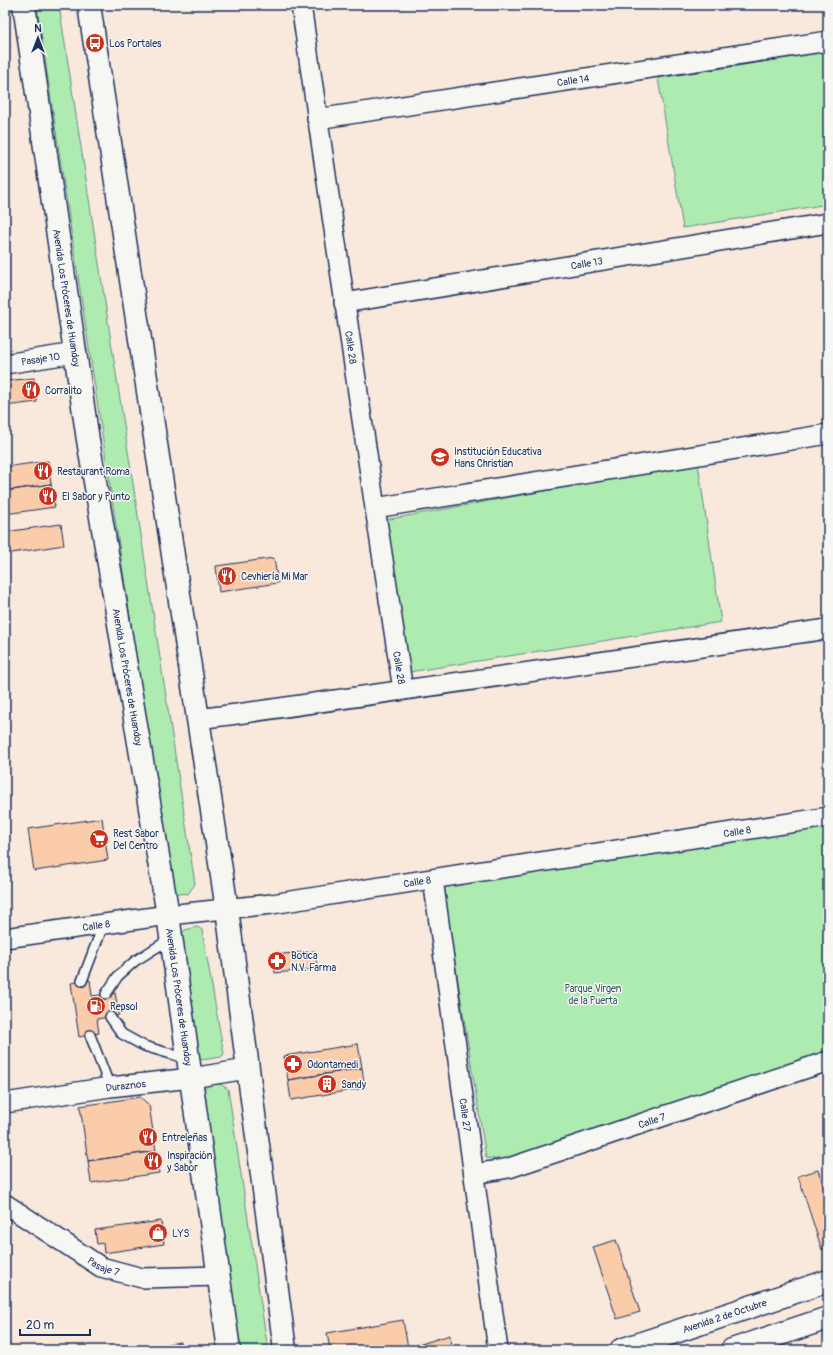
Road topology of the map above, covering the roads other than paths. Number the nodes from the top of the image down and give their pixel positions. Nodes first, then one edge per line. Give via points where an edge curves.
1 (24, 5) edge
2 (89, 5) edge
3 (301, 5) edge
4 (828, 41) edge
5 (317, 119) junction
6 (828, 223) edge
7 (344, 303) junction
8 (75, 353) junction
9 (5, 364) edge
10 (828, 434) edge
11 (375, 508) junction
12 (828, 629) edge
13 (403, 690) junction
14 (197, 719) junction
15 (828, 817) edge
16 (433, 878) junction
17 (227, 909) junction
18 (168, 915) junction
19 (104, 924) junction
20 (5, 938) edge
21 (171, 939) junction
22 (82, 981) dead end
23 (106, 994) dead end
24 (110, 1017) dead end
25 (90, 1035) dead end
26 (828, 1061) edge
27 (190, 1068) junction
28 (247, 1069) junction
29 (110, 1087) junction
30 (5, 1103) edge
31 (474, 1174) junction
32 (5, 1204) edge
33 (219, 1276) junction
34 (828, 1281) edge
35 (828, 1318) edge
36 (229, 1350) edge
37 (285, 1350) edge
38 (498, 1350) edge
39 (621, 1350) edge
40 (732, 1350) edge

1 - 8 main road, Avenida Los Próceres de Huandoy
2 - 14 main road
3 - 5 street, Calle 28
4 - 5 street, Calle 14
5 - 7 street, Calle 28
6 - 7 street, Calle 13
7 - 11 street, Calle 28
8 - 9 street, Pasaje 10
8 - 18 main road, Avenida Los Próceres de Huandoy
10 - 11 street
11 - 13 street, Calle 28
12 - 13 street
13 - 14 street
14 - 17 main road
15 - 16 street, Calle 8
16 - 17 street, Calle 8
16 - 31 street, Calle 27
17 - 18 street, Calle 8
17 - 28 main road
18 - 19 street, Calle 8
18 - 21 main road, Avenida Los Próceres de Huandoy
19 - 20 street, Calle 8
19 - 22 lane
21 - 23 lane via 135,961 118,976
21 - 27 main road, Avenida Los Próceres de Huandoy
24 - 27 lane via 122,1034
25 - 29 lane
26 - 31 street, Calle 7 via 509,1168
27 - 28 street, Duraznos
27 - 29 street, Duraznos
27 - 33 main road, Avenida Los Próceres de Huandoy
28 - 37 main road
29 - 30 street, Duraznos
31 - 38 street, Calle 27
32 - 33 street, Pasaje 7 via 101,1267 142,1278
33 - 36 main road, Avenida Los Próceres de Huandoy
34 - 39 main road, Avenida 2 de Octubre
35 - 40 main road

